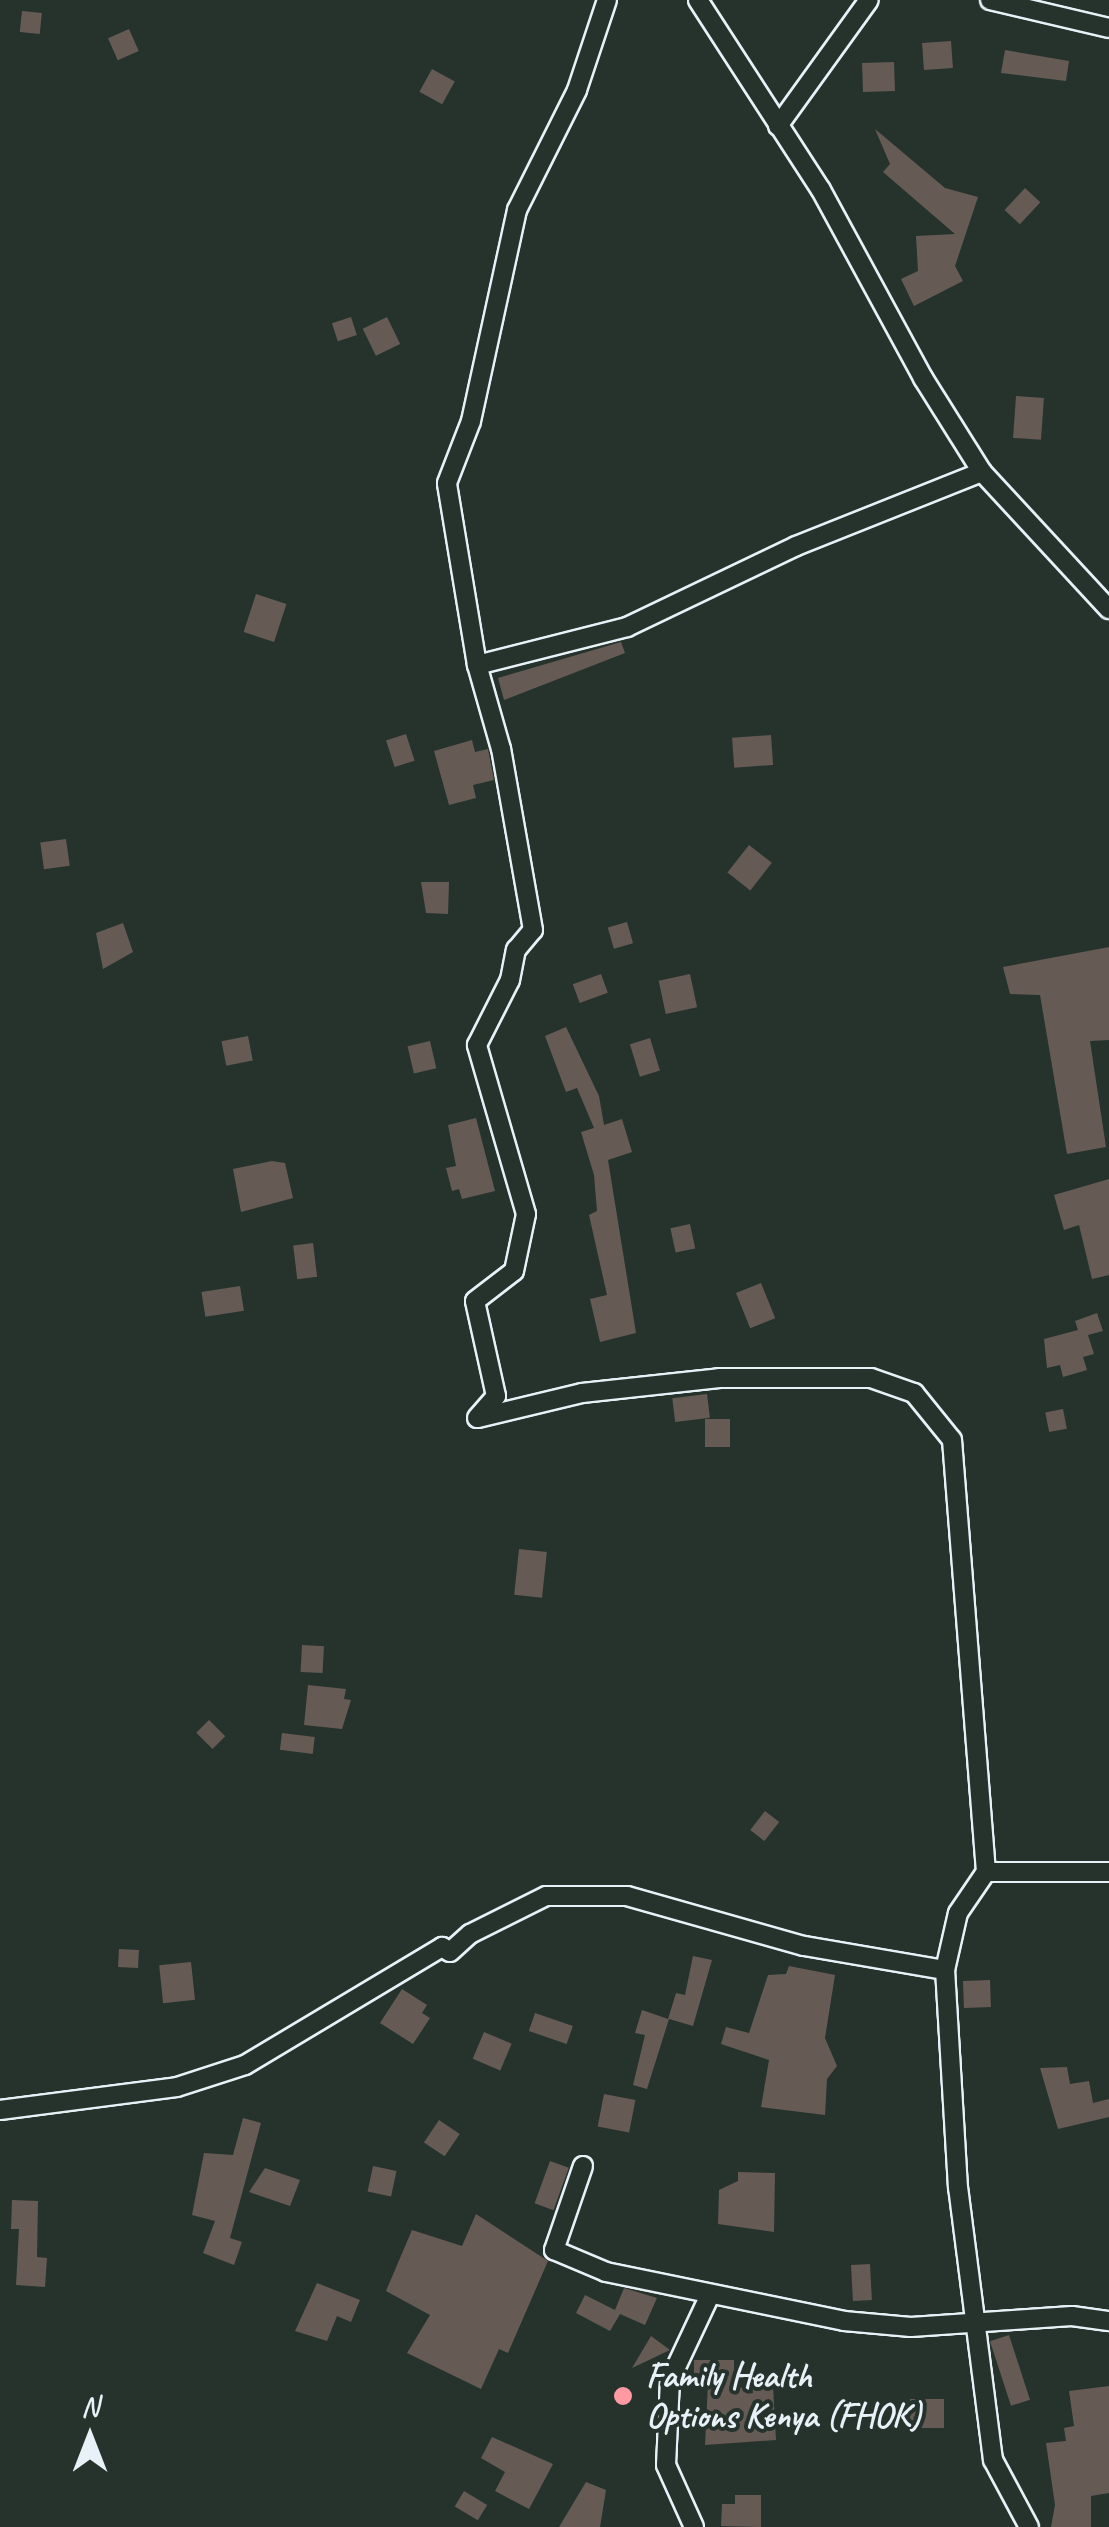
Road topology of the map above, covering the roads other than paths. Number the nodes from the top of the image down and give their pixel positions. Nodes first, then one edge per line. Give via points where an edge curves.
1 (607, 0) edge
2 (698, 0) edge
3 (869, 0) edge
4 (990, 0) edge
5 (1109, 28) edge
6 (778, 126) junction
7 (982, 472) junction
8 (1109, 609) edge
9 (477, 664) junction
10 (986, 1872) junction
11 (1109, 1872) edge
12 (946, 1970) junction
13 (0, 2110) edge
14 (583, 2166) dead end
15 (710, 2295) junction
16 (1109, 2321) edge
17 (979, 2322) junction
18 (694, 2527) edge
19 (1029, 2527) edge

1 - 9 street via 577,90 517,210 471,421 448,482
2 - 6 street
3 - 6 street
4 - 5 street
6 - 7 street
7 - 8 street
7 - 9 street via 796,546 627,627
9 - 10 street via 501,749 533,930 516,950 510,980 477,1046 526,1214 514,1271 475,1301 496,1396 478,1418 582,1393 719,1378 871,1378 914,1394 952,1440
10 - 11 street
10 - 12 street via 958,1913
12 - 13 street via 804,1946 627,1896 546,1896 470,1934 450,1952 442,1948 245,2065 176,2087
12 - 17 street via 958,2188
14 - 15 street via 554,2250 606,2272
15 - 17 street via 844,2322
15 - 18 street via 670,2380 666,2465
16 - 17 street
17 - 19 street via 993,2460

